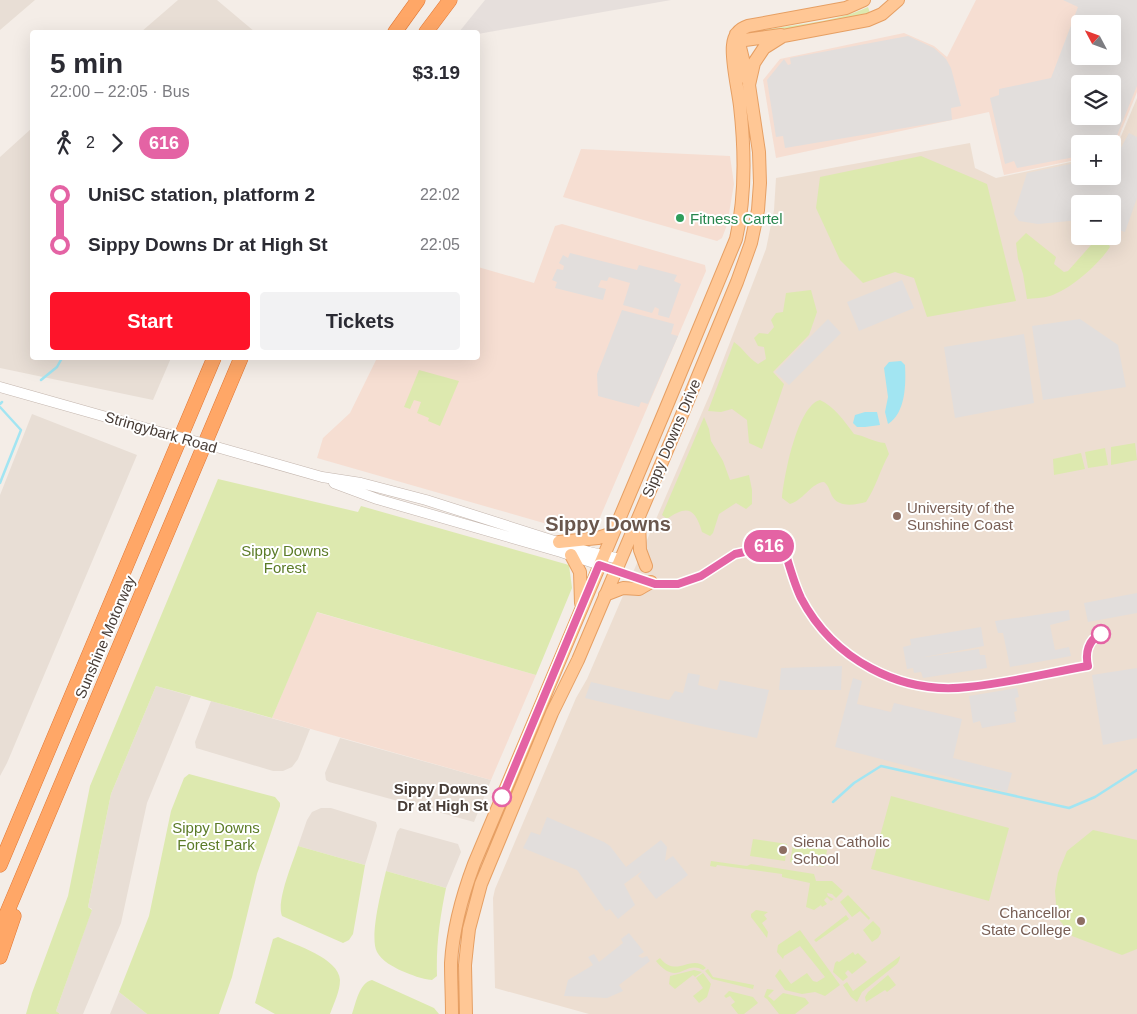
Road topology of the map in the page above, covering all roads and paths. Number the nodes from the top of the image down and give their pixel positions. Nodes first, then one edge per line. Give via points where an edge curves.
1 (418, 0) edge
2 (450, 0) edge
3 (864, 0) edge
4 (898, 0) edge
5 (396, 30) edge
6 (428, 30) edge
7 (736, 34) junction
8 (789, 35) junction
9 (749, 88) junction
10 (213, 360) edge
11 (240, 360) edge
12 (0, 387) edge
13 (322, 477) junction
14 (639, 516) junction
15 (614, 533) junction
16 (559, 542) junction
17 (571, 555) junction
18 (602, 560) junction
19 (618, 565) junction
20 (646, 566) dead end
21 (651, 582) dead end
22 (605, 595) junction
23 (581, 608) junction
24 (55, 798) junction
25 (0, 864) edge
26 (0, 929) edge
27 (0, 957) edge
28 (452, 1014) edge
29 (466, 1014) edge

1 - 5 highway
2 - 6 highway
3 - 7 main road via 846,8 748,26
4 - 8 main road, Sippy Downs Drive via 882,14 868,20
7 - 8 main road via 744,40
7 - 9 main road
7 - 15 main road, Sippy Downs Drive via 732,49 744,168 736,239
8 - 9 main road, Sippy Downs Drive via 758,54
9 - 14 main road, Sippy Downs Drive via 760,170 753,238
10 - 25 highway, Sunshine Motorway
11 - 24 highway, Sunshine Motorway
12 - 13 street, Stringybark Road, bridge
13 - 16 street, Stringybark Road via 370,485
13 - 17 street, Stringybark Road via 377,499
14 - 19 main road, Sippy Downs Drive
14 - 20 main road via 640,550
15 - 16 main road
15 - 18 main road, Sippy Downs Drive
16 - 18 street, Stringybark Road
17 - 18 street, Stringybark Road
17 - 23 main road via 580,572
18 - 19 street, Stringybark Road
18 - 23 main road, Sippy Downs Drive
19 - 22 main road, Sippy Downs Drive
21 - 22 main road via 639,589 623,588
22 - 29 main road, Sippy Downs Drive via 479,890 465,965
23 - 28 main road, Sippy Downs Drive via 463,893 452,954
24 - 26 highway, Sunshine Motorway
24 - 27 highway

